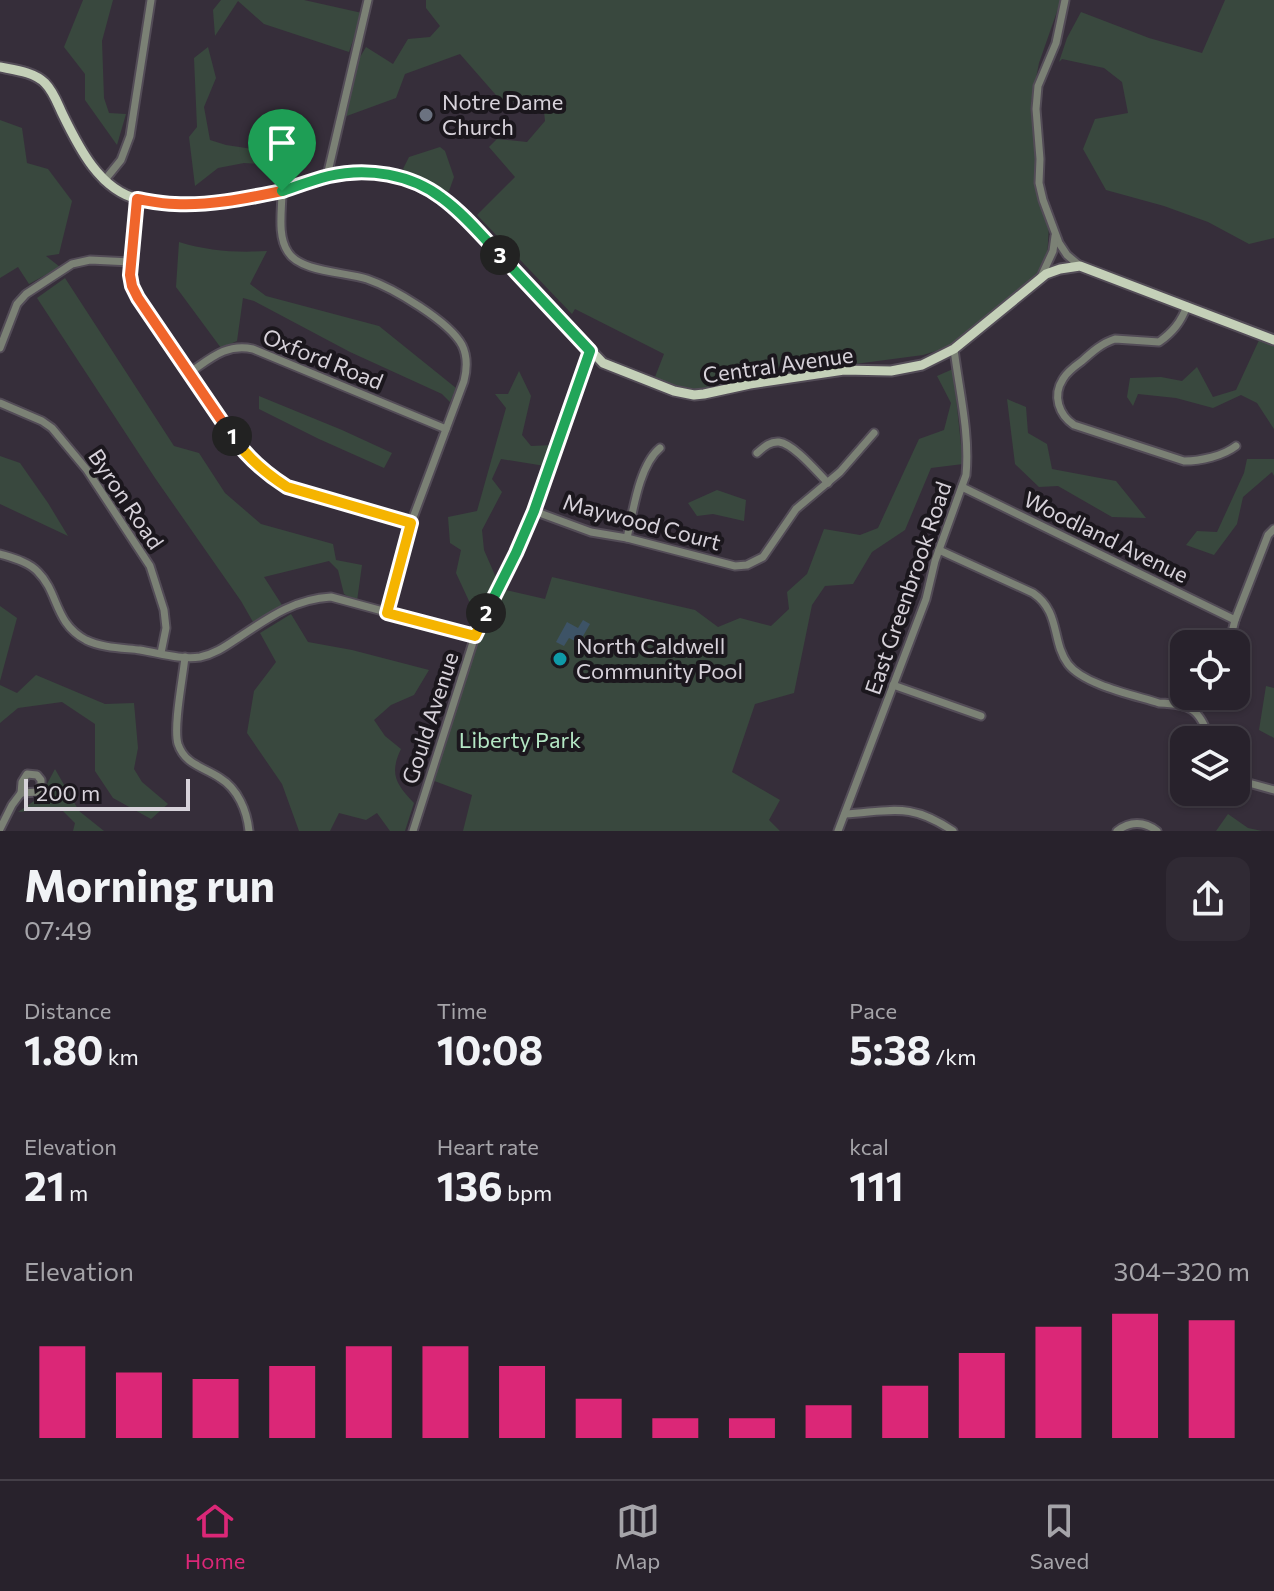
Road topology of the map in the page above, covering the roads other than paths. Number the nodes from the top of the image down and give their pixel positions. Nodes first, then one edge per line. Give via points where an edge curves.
1 (151, 0) edge
2 (368, 0) edge
3 (1065, 0) edge
4 (0, 67) edge
5 (327, 176) junction
6 (104, 181) junction
7 (282, 191) junction
8 (137, 199) junction
9 (1055, 232) junction
10 (131, 262) junction
11 (1080, 266) junction
12 (1039, 279) junction
13 (1187, 306) junction
14 (1274, 340) edge
15 (0, 348) edge
16 (954, 349) junction
17 (590, 351) junction
18 (189, 373) junction
19 (0, 403) edge
20 (446, 429) junction
21 (874, 433) dead end
22 (1236, 446) dead end
23 (660, 448) dead end
24 (757, 453) dead end
25 (828, 483) junction
26 (962, 487) junction
27 (534, 511) junction
28 (411, 523) junction
29 (1274, 529) edge
30 (627, 538) junction
31 (939, 550) junction
32 (0, 554) edge
33 (387, 613) junction
34 (1235, 620) junction
35 (1232, 630) edge
36 (475, 636) junction
37 (161, 653) junction
38 (185, 657) junction
39 (893, 685) junction
40 (981, 716) dead end
41 (1205, 726) edge
42 (1250, 783) edge
43 (1274, 790) edge
44 (21, 793) dead end
45 (845, 814) junction
46 (0, 829) edge
47 (249, 831) edge
48 (413, 831) edge
49 (838, 831) edge
50 (953, 831) edge
51 (1117, 831) edge
52 (1157, 831) edge

1 - 6 street via 130,136 121,160
2 - 5 street
3 - 9 street via 1036,109 1039,183
4 - 6 main road, Central Avenue via 45,83
5 - 7 main road, Central Avenue
5 - 17 main road, Central Avenue via 383,174 441,197
6 - 8 main road, Central Avenue
7 - 8 main road, Central Avenue via 190,204
7 - 20 street via 282,235 293,258 387,288 429,314 460,342 467,371
8 - 10 street
9 - 11 street via 1063,250
9 - 12 street via 1053,251
10 - 15 street via 72,264 26,294
10 - 18 street via 138,298
11 - 12 main road
11 - 13 main road
12 - 16 main road, Central Avenue
13 - 14 main road
13 - 22 street via 1175,328 1159,342 1115,339 1090,353 1062,380 1060,410 1074,425 1184,461
16 - 17 main road, Central Avenue via 906,370 844,370 694,395 603,363
16 - 26 street, East Greenbrook Road via 967,461
17 - 27 street, Gould Avenue
18 - 20 street, Oxford Road via 218,353 240,346
18 - 28 street via 239,445 271,477 287,487
19 - 37 street, Byron Road via 52,428 87,470 150,566 164,610
20 - 28 street
21 - 25 street, Maywood Court
23 - 30 street via 638,488
24 - 25 street via 781,442
25 - 30 street, Maywood Court via 796,509 763,557 747,565
26 - 31 street, East Greenbrook Road
26 - 34 street, Woodland Avenue
27 - 30 street, Maywood Court via 591,532
27 - 36 street, Gould Avenue
28 - 33 street
29 - 34 street
31 - 39 street, East Greenbrook Road
31 - 41 street via 1041,599 1051,613 1064,656 1083,678 1190,708
32 - 37 street via 41,574 60,615 86,640
33 - 36 street
33 - 38 street via 331,597 310,599 281,610 215,653
34 - 35 street
36 - 48 street, Gould Avenue
37 - 38 street
38 - 47 street via 176,729 179,746 194,765 231,788 244,808
39 - 40 street
39 - 45 street, East Greenbrook Road
42 - 43 street
44 - 46 street
45 - 49 street, East Greenbrook Road
45 - 50 street via 911,810
51 - 52 street via 1136,823

